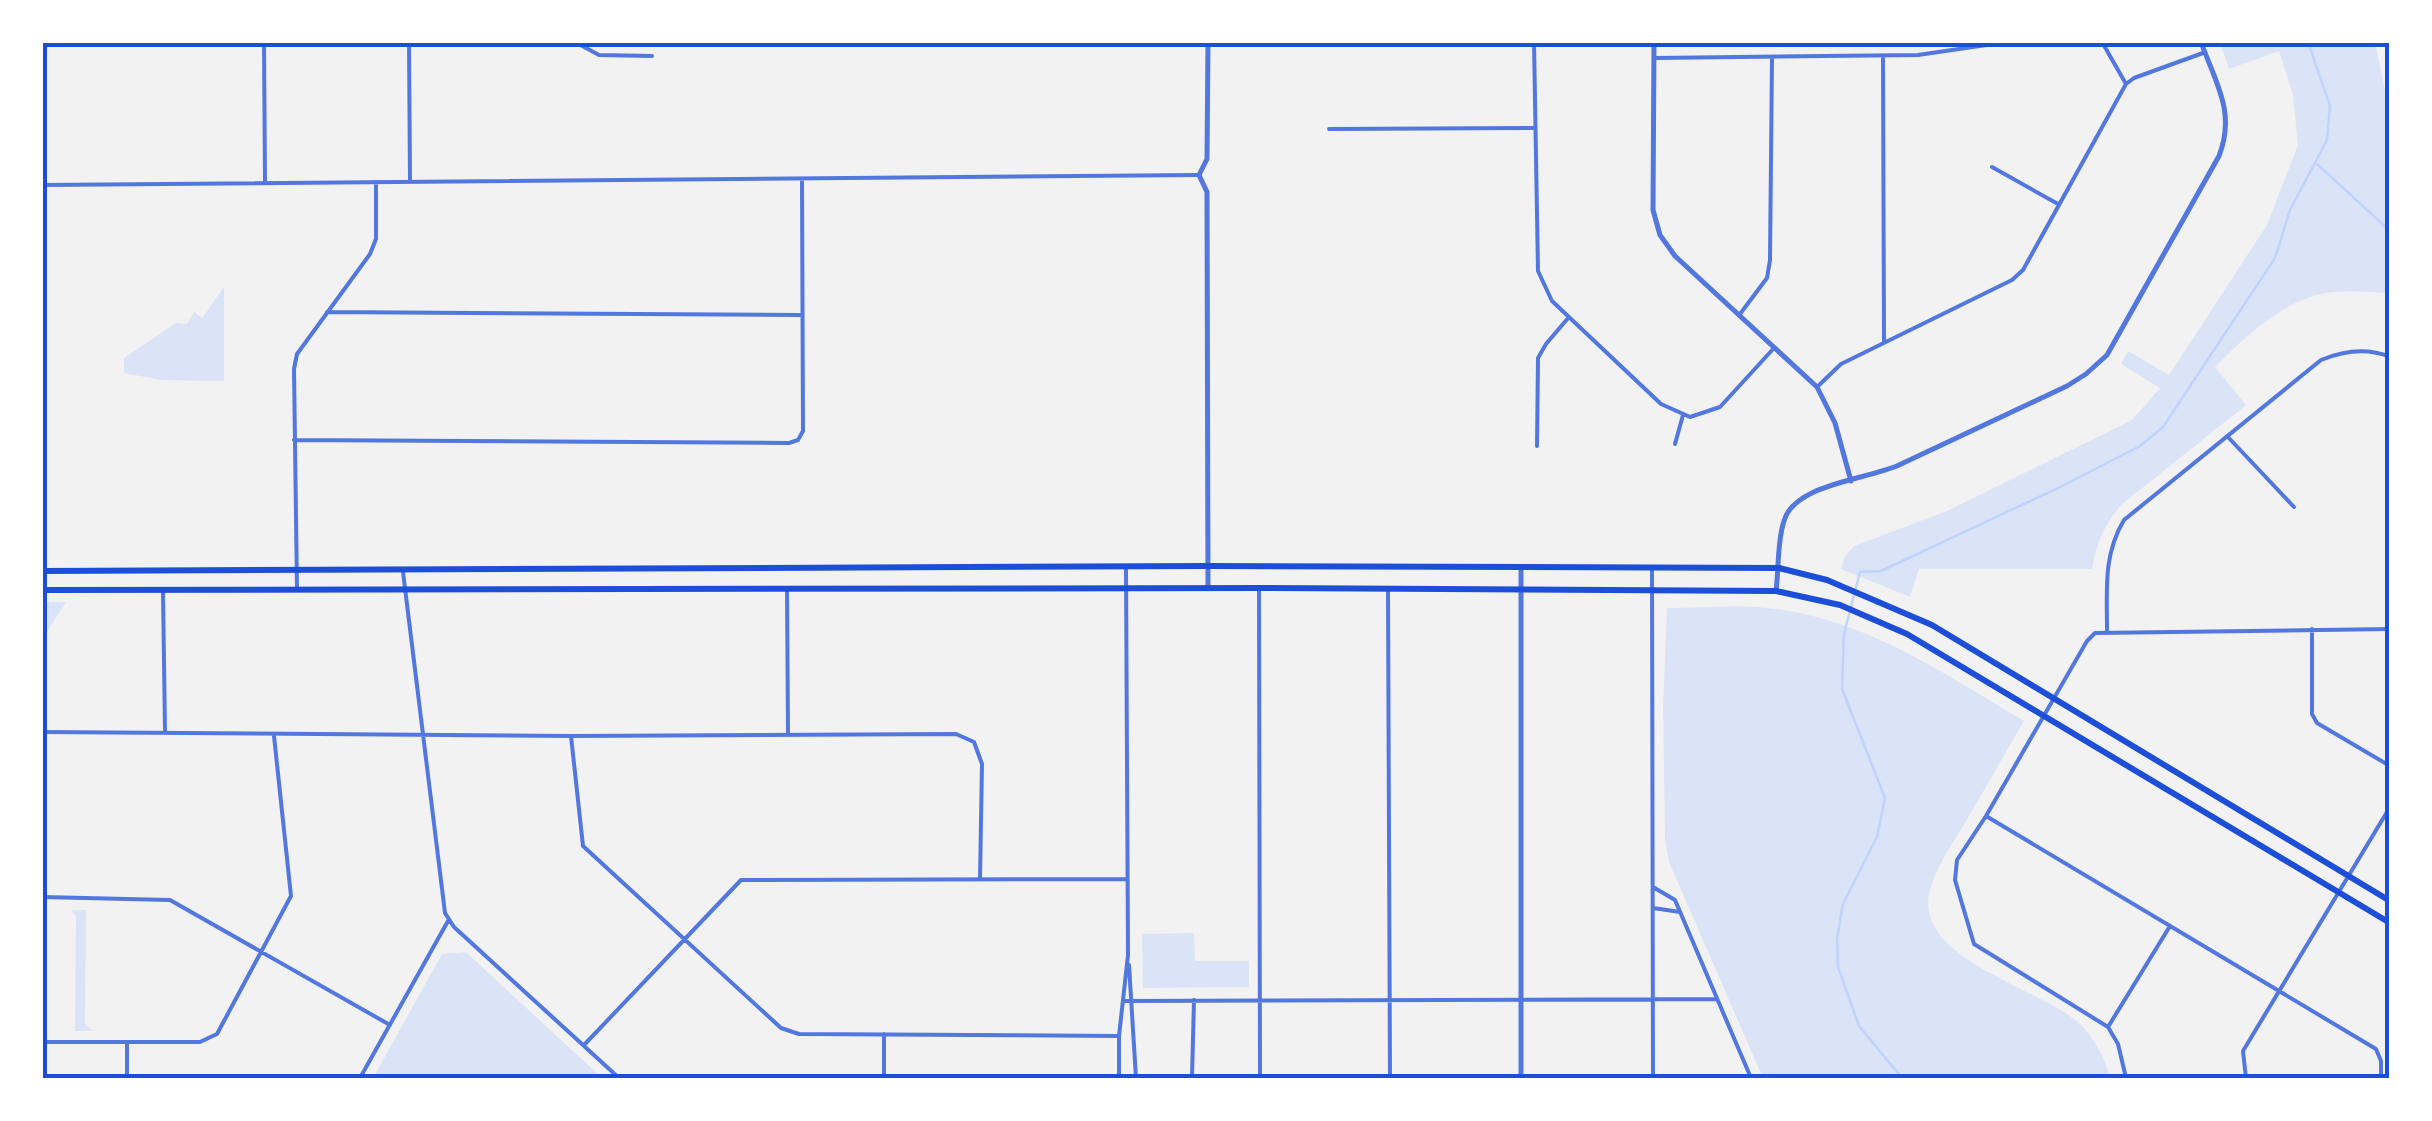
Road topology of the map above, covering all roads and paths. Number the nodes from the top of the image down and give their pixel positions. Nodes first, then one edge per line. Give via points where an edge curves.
1 (264, 42) edge
2 (409, 42) edge
3 (575, 42) edge
4 (1208, 42) edge
5 (1534, 42) edge
6 (1654, 42) edge
7 (2007, 42) edge
8 (2102, 42) edge
9 (2202, 42) edge
10 (2205, 52) junction
11 (652, 56) dead end
12 (1882, 56) junction
13 (1654, 58) junction
14 (1772, 58) junction
15 (2126, 84) junction
16 (1534, 128) junction
17 (1329, 129) dead end
18 (1992, 167) dead end
19 (1199, 175) junction
20 (802, 178) junction
21 (376, 182) junction
22 (410, 182) junction
23 (265, 183) junction
24 (42, 185) edge
25 (2058, 204) junction
26 (327, 312) junction
27 (1740, 314) junction
28 (802, 315) junction
29 (1570, 318) junction
30 (1884, 343) junction
31 (1774, 348) junction
32 (2390, 357) edge
33 (1817, 387) junction
34 (1684, 415) junction
35 (2228, 436) junction
36 (294, 440) junction
37 (1675, 444) dead end
38 (1536, 446) dead end
39 (1851, 482) junction
40 (2294, 507) dead end
41 (1208, 566) junction
42 (1126, 567) junction
43 (1520, 568) junction
44 (1652, 568) junction
45 (1779, 568) junction
46 (42, 571) edge
47 (56, 571) junction
48 (297, 571) junction
49 (403, 572) junction
50 (1208, 588) junction
51 (1259, 588) junction
52 (1126, 589) junction
53 (42, 590) edge
54 (56, 590) junction
55 (163, 590) junction
56 (297, 590) junction
57 (405, 590) junction
58 (787, 590) junction
59 (1388, 590) junction
60 (1521, 590) junction
61 (1652, 590) junction
62 (1776, 591) junction
63 (2312, 629) junction
64 (2390, 629) edge
65 (2107, 630) junction
66 (2052, 699) junction
67 (2046, 715) junction
68 (42, 732) edge
69 (165, 732) junction
70 (274, 735) junction
71 (422, 735) junction
72 (788, 735) junction
73 (572, 736) junction
74 (2390, 766) edge
75 (2390, 807) edge
76 (1986, 816) junction
77 (2348, 876) junction
78 (980, 880) junction
79 (1127, 880) junction
80 (1652, 887) junction
81 (2338, 892) junction
82 (42, 897) edge
83 (2390, 901) edge
84 (1652, 908) junction
85 (1680, 912) junction
86 (448, 920) junction
87 (2390, 923) edge
88 (2170, 926) junction
89 (686, 940) junction
90 (262, 954) junction
91 (1128, 955) junction
92 (2278, 993) junction
93 (1390, 999) junction
94 (1520, 999) junction
95 (1652, 999) junction
96 (1716, 999) junction
97 (1132, 1000) junction
98 (1194, 1000) junction
99 (1260, 1000) junction
100 (1124, 1002) junction
101 (390, 1025) junction
102 (2108, 1027) junction
103 (884, 1034) junction
104 (1118, 1036) junction
105 (42, 1042) edge
106 (127, 1042) junction
107 (584, 1046) junction
108 (127, 1078) edge
109 (360, 1078) edge
110 (620, 1078) edge
111 (884, 1078) edge
112 (1119, 1078) edge
113 (1136, 1078) edge
114 (1192, 1078) edge
115 (1260, 1078) edge
116 (1390, 1078) edge
117 (1521, 1078) edge
118 (1653, 1078) edge
119 (1751, 1078) edge
120 (2126, 1078) edge
121 (2246, 1078) edge
122 (2381, 1078) edge

1 - 23 street
2 - 22 street
3 - 11 street via 600,55
4 - 19 street via 1207,159
5 - 16 street
6 - 13 street
7 - 12 street
8 - 15 street
9 - 10 street
10 - 15 street
10 - 39 street via 2224,107 2226,138 2107,355 2067,386
12 - 14 street
12 - 30 street
13 - 14 street
13 - 27 street via 1654,210 1660,235
14 - 27 street via 1770,260 1767,278
15 - 25 street
16 - 17 street
16 - 29 street via 1538,271 1552,301
18 - 25 street
19 - 20 street
19 - 41 street via 1207,192
20 - 22 street
20 - 28 street
21 - 22 street
21 - 23 street
21 - 26 street via 376,239
23 - 24 street
25 - 30 street via 2012,280
26 - 28 street
26 - 36 street via 297,354
27 - 31 street
28 - 36 street via 803,431 789,444
29 - 34 street via 1662,404
29 - 38 street via 1538,358
30 - 33 street via 1840,364
31 - 33 street
31 - 34 street via 1720,407
32 - 35 street via 2364,351 2321,360
33 - 39 street
34 - 37 street
35 - 40 street
35 - 65 street via 2124,520 2107,559
36 - 48 street
39 - 45 street via 1817,489 1789,508
41 - 42 main road
41 - 43 main road
41 - 50 street
42 - 49 main road
42 - 52 street
43 - 44 main road
43 - 60 street
44 - 45 main road
44 - 61 street
45 - 62 street
45 - 66 main road via 1932,625
46 - 47 main road
47 - 48 main road
47 - 54 main road
48 - 49 main road
48 - 56 street
49 - 57 street
50 - 51 main road
50 - 52 main road
51 - 59 main road
51 - 99 street
52 - 58 main road
52 - 79 street
53 - 54 main road
54 - 55 main road
55 - 56 main road
55 - 69 street
56 - 57 main road
57 - 58 main road
57 - 71 street
58 - 72 street
59 - 60 main road
59 - 93 street
60 - 61 main road
60 - 94 street
61 - 62 main road
61 - 80 street
62 - 67 main road via 1840,605 1907,634
63 - 64 street
63 - 65 street
63 - 74 street via 2312,714
65 - 66 street via 2087,641
66 - 67 street
66 - 77 main road
67 - 76 street
67 - 81 main road
68 - 69 street
69 - 70 street
70 - 71 street
70 - 90 street via 292,890
71 - 73 street
71 - 86 street
72 - 73 street
72 - 78 street via 956,734 974,742 982,764
73 - 89 street via 583,846
75 - 77 street
76 - 88 street
76 - 102 street via 1954,871 1970,938
77 - 81 street
77 - 83 main road
78 - 79 street
78 - 89 street via 742,880
79 - 91 street
80 - 84 street
80 - 85 street via 1675,900
81 - 87 main road
81 - 92 street
82 - 90 street via 170,900
84 - 85 street
84 - 95 street
85 - 96 street
86 - 101 street
86 - 107 street
88 - 92 street
88 - 102 street
89 - 103 street via 789,1032
89 - 107 street
90 - 101 street
90 - 106 street via 210,1040
91 - 97 street
91 - 100 street
92 - 121 street via 2243,1051
92 - 122 street via 2376,1049
93 - 94 street
93 - 99 street
93 - 116 street
94 - 95 street
94 - 117 street
95 - 96 street
95 - 118 street
96 - 119 street
97 - 98 street
97 - 100 street
97 - 113 street
98 - 99 street
98 - 114 street
99 - 115 street
100 - 104 street
101 - 109 street
102 - 120 street
103 - 104 street
103 - 111 street
104 - 112 street
105 - 106 street
106 - 108 street
107 - 110 street

